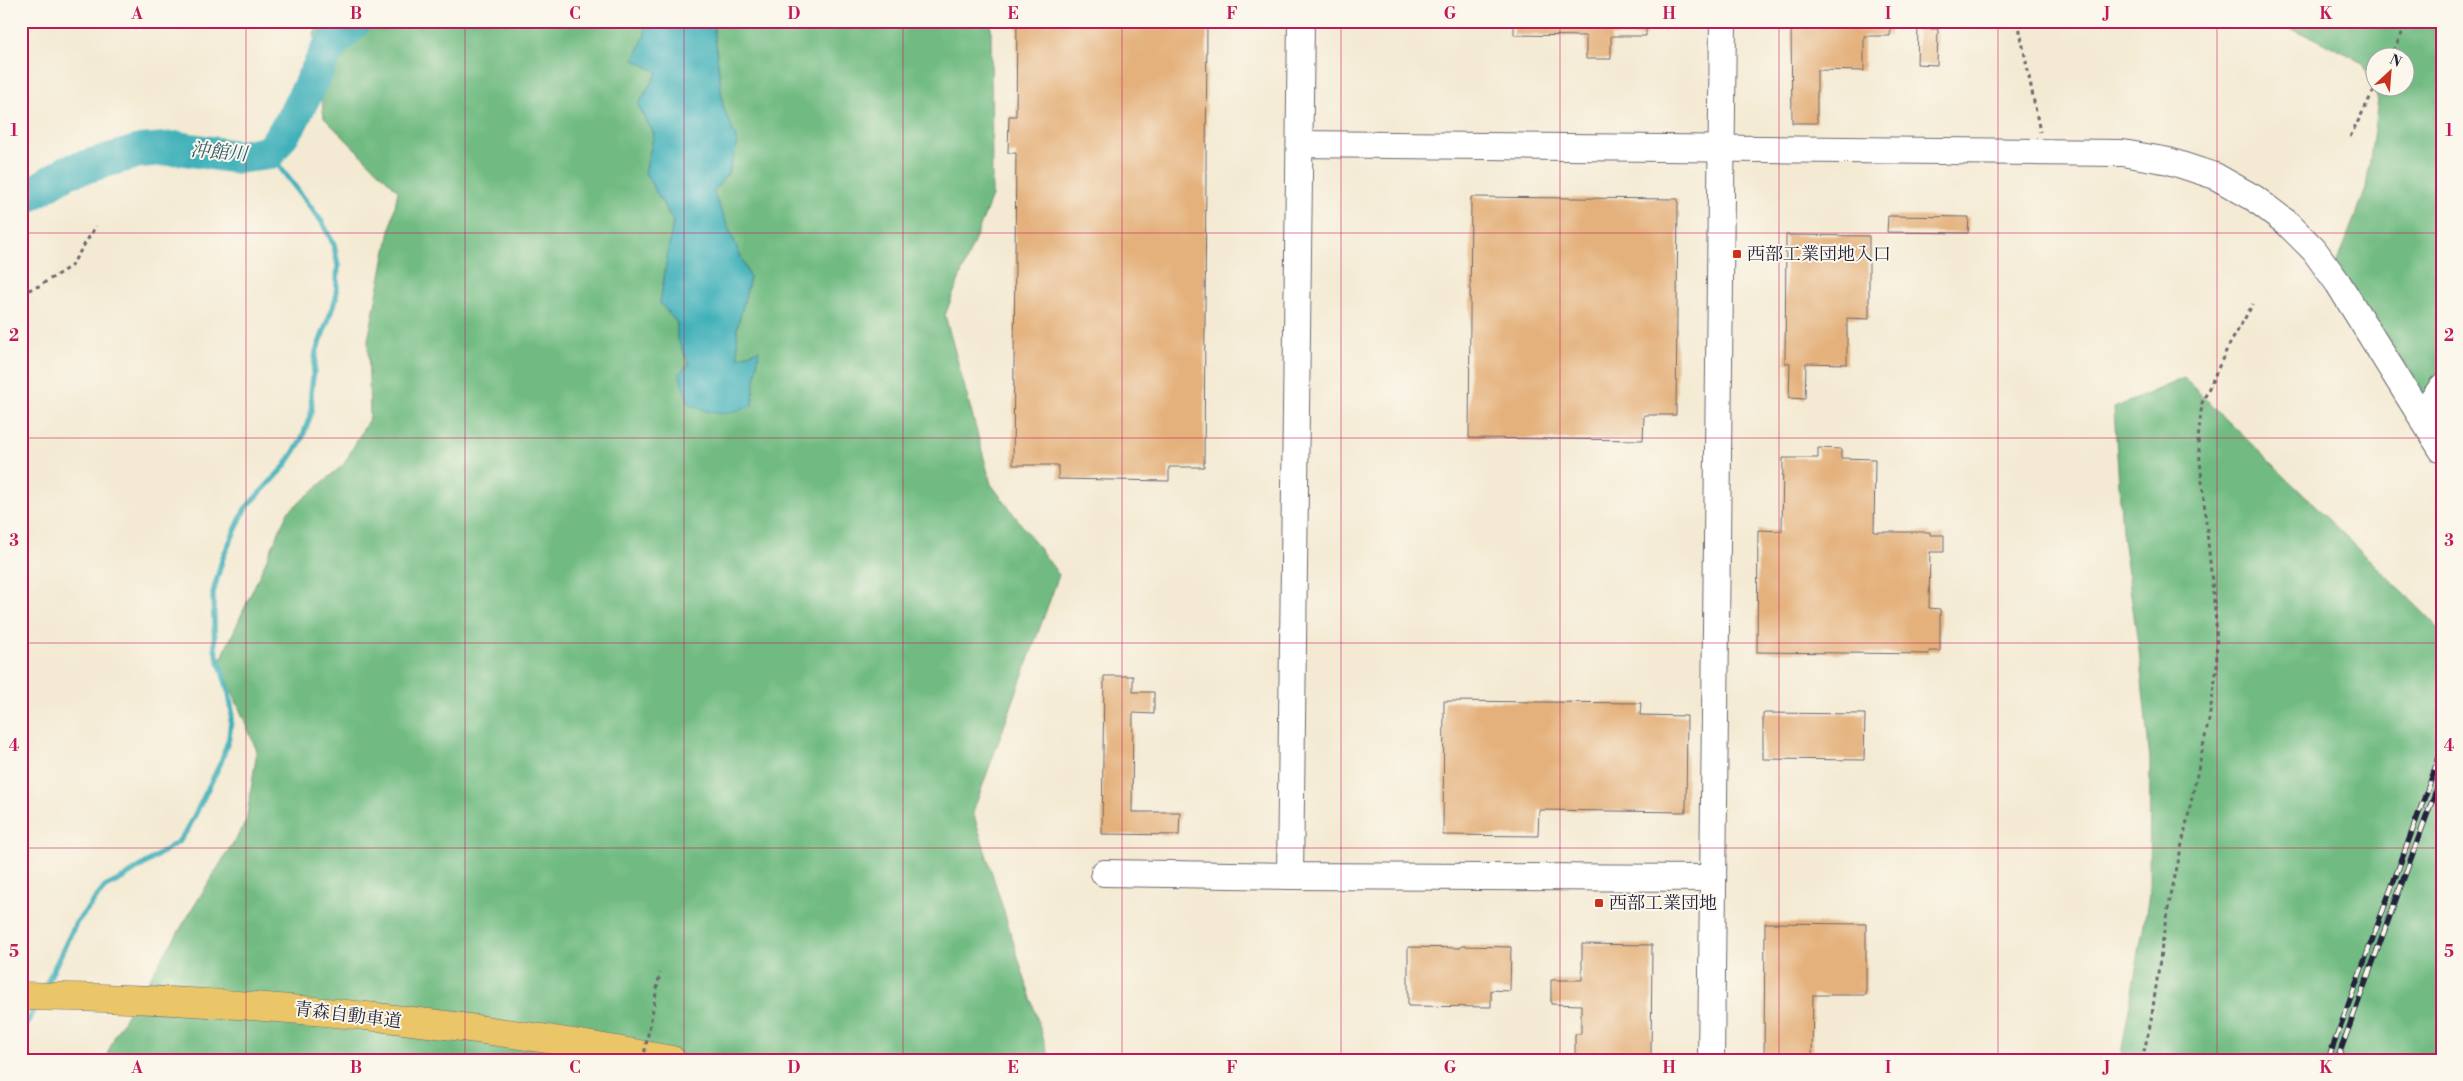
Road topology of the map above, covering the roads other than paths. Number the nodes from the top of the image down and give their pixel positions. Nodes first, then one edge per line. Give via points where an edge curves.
1 (1301, 21) edge
2 (1723, 21) edge
3 (1301, 144) junction
4 (1722, 148) junction
5 (2442, 388) edge
6 (2421, 416) junction
7 (2442, 450) edge
8 (1104, 873) dead end
9 (1290, 876) junction
10 (1712, 878) junction
11 (21, 996) edge
12 (672, 1060) edge
13 (1710, 1060) edge

1 - 3 street
2 - 4 street
3 - 4 street
3 - 9 street
4 - 6 street via 2123,153 2169,161 2214,176 2254,198 2287,223 2314,250
4 - 10 street
5 - 6 street
6 - 7 street
8 - 9 street
9 - 10 street
10 - 13 street
11 - 12 highway, 青森自動車道 via 130,998 297,1009 562,1039

